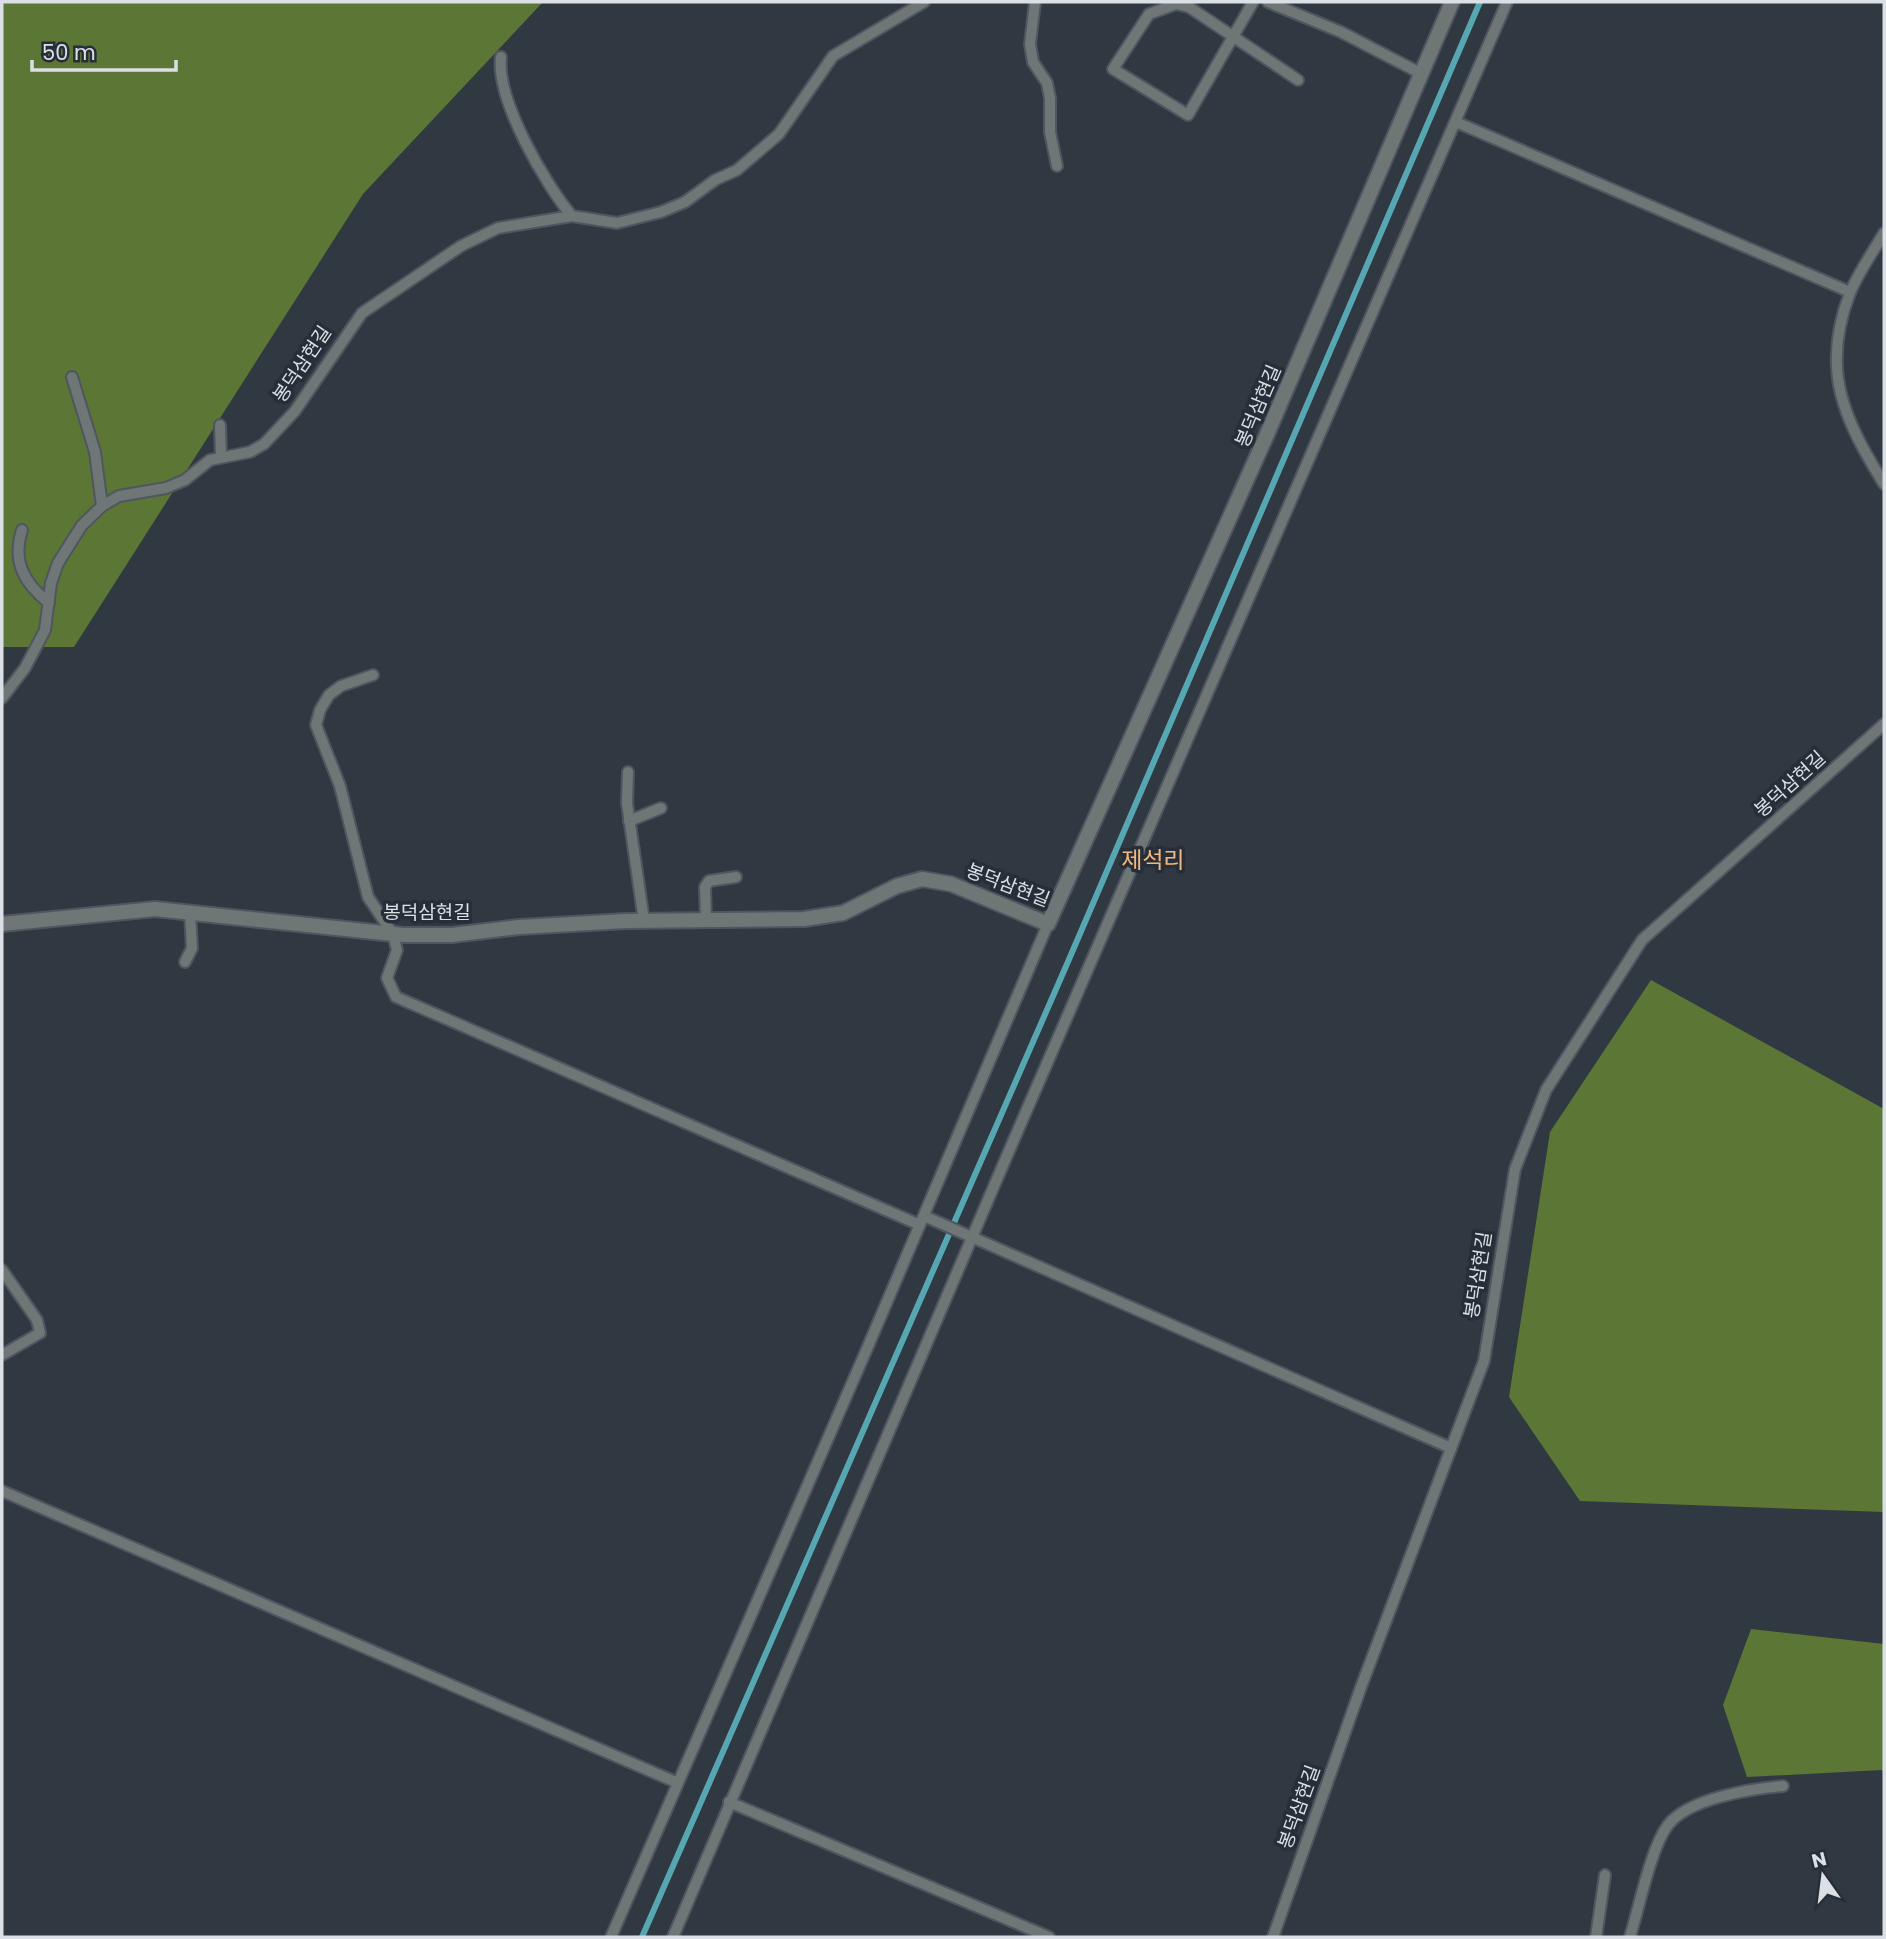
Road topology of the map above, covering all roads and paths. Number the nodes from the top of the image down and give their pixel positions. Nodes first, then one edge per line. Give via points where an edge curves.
1 (925, 2) edge
2 (1035, 2) edge
3 (1253, 2) edge
4 (1268, 2) edge
5 (1452, 2) edge
6 (1507, 2) edge
7 (1233, 36) junction
8 (501, 57) dead end
9 (1422, 74) junction
10 (1298, 80) dead end
11 (1456, 122) junction
12 (1057, 166) dead end
13 (572, 216) junction
14 (1884, 233) edge
15 (1850, 292) junction
16 (72, 377) dead end
17 (220, 425) dead end
18 (221, 456) junction
19 (1884, 461) edge
20 (1871, 462) junction
21 (1884, 484) edge
22 (102, 506) junction
23 (22, 530) dead end
24 (49, 603) junction
25 (373, 675) dead end
26 (2, 698) edge
27 (1884, 724) edge
28 (628, 772) dead end
29 (662, 808) dead end
30 (629, 821) junction
31 (736, 877) dead end
32 (190, 912) junction
33 (706, 920) junction
34 (644, 921) junction
35 (2, 924) edge
36 (1048, 924) junction
37 (393, 934) junction
38 (185, 962) dead end
39 (922, 1221) junction
40 (969, 1236) junction
41 (2, 1270) edge
42 (2, 1355) edge
43 (1451, 1448) junction
44 (2, 1491) edge
45 (678, 1783) junction
46 (1783, 1786) dead end
47 (729, 1802) junction
48 (1605, 1875) dead end
49 (611, 1937) edge
50 (673, 1937) edge
51 (1049, 1937) edge
52 (1273, 1937) edge
53 (1596, 1937) edge
54 (1630, 1937) edge

1 - 13 lane, 봉덕삼현길 via 832,56 779,134 737,170 685,202 617,223
2 - 12 lane via 1030,44 1033,62 1047,83
3 - 7 lane
4 - 9 lane via 1341,32
5 - 9 street, 봉덕삼현길
6 - 11 lane
7 - 7 lane via 1188,116 1113,69 1149,14 1163,7 1189,7
7 - 10 lane
8 - 13 lane via 501,76 515,117 538,167
9 - 36 street, 봉덕삼현길
11 - 15 lane
11 - 40 lane
13 - 18 lane, 봉덕삼현길 via 518,222 481,234 384,297 352,324 278,432 250,452
14 - 15 lane
15 - 20 lane via 1841,324 1836,376 1846,417
16 - 22 lane via 95,452
17 - 18 lane
18 - 22 lane, 봉덕삼현길 via 166,488 119,496
19 - 20 lane
20 - 21 lane
22 - 24 lane, 봉덕삼현길 via 76,533 58,563
23 - 24 lane via 17,556 20,569 28,584
24 - 26 lane, 봉덕삼현길 via 45,630
25 - 37 lane via 329,695 316,725 340,786 368,897
27 - 43 lane, 봉덕삼현길 via 1642,940 1546,1090 1516,1169 1484,1361
28 - 30 lane
29 - 30 lane
30 - 34 lane
31 - 33 lane via 709,881 705,887
32 - 35 street, 봉덕삼현길 via 155,909
32 - 37 street, 봉덕삼현길
32 - 38 lane via 192,948
33 - 34 street, 봉덕삼현길
33 - 36 street, 봉덕삼현길 via 804,919 843,913 922,879 951,884
34 - 37 street, 봉덕삼현길 via 452,935
36 - 39 lane
37 - 39 lane via 397,950 387,978 396,997
39 - 40 lane
39 - 45 lane
40 - 43 lane
40 - 47 lane
41 - 42 lane via 37,1320 40,1333
43 - 52 lane, 봉덕삼현길
44 - 45 lane
45 - 49 lane
46 - 54 lane via 1731,1795 1676,1816 1661,1836
47 - 50 lane
47 - 51 lane
48 - 53 lane

